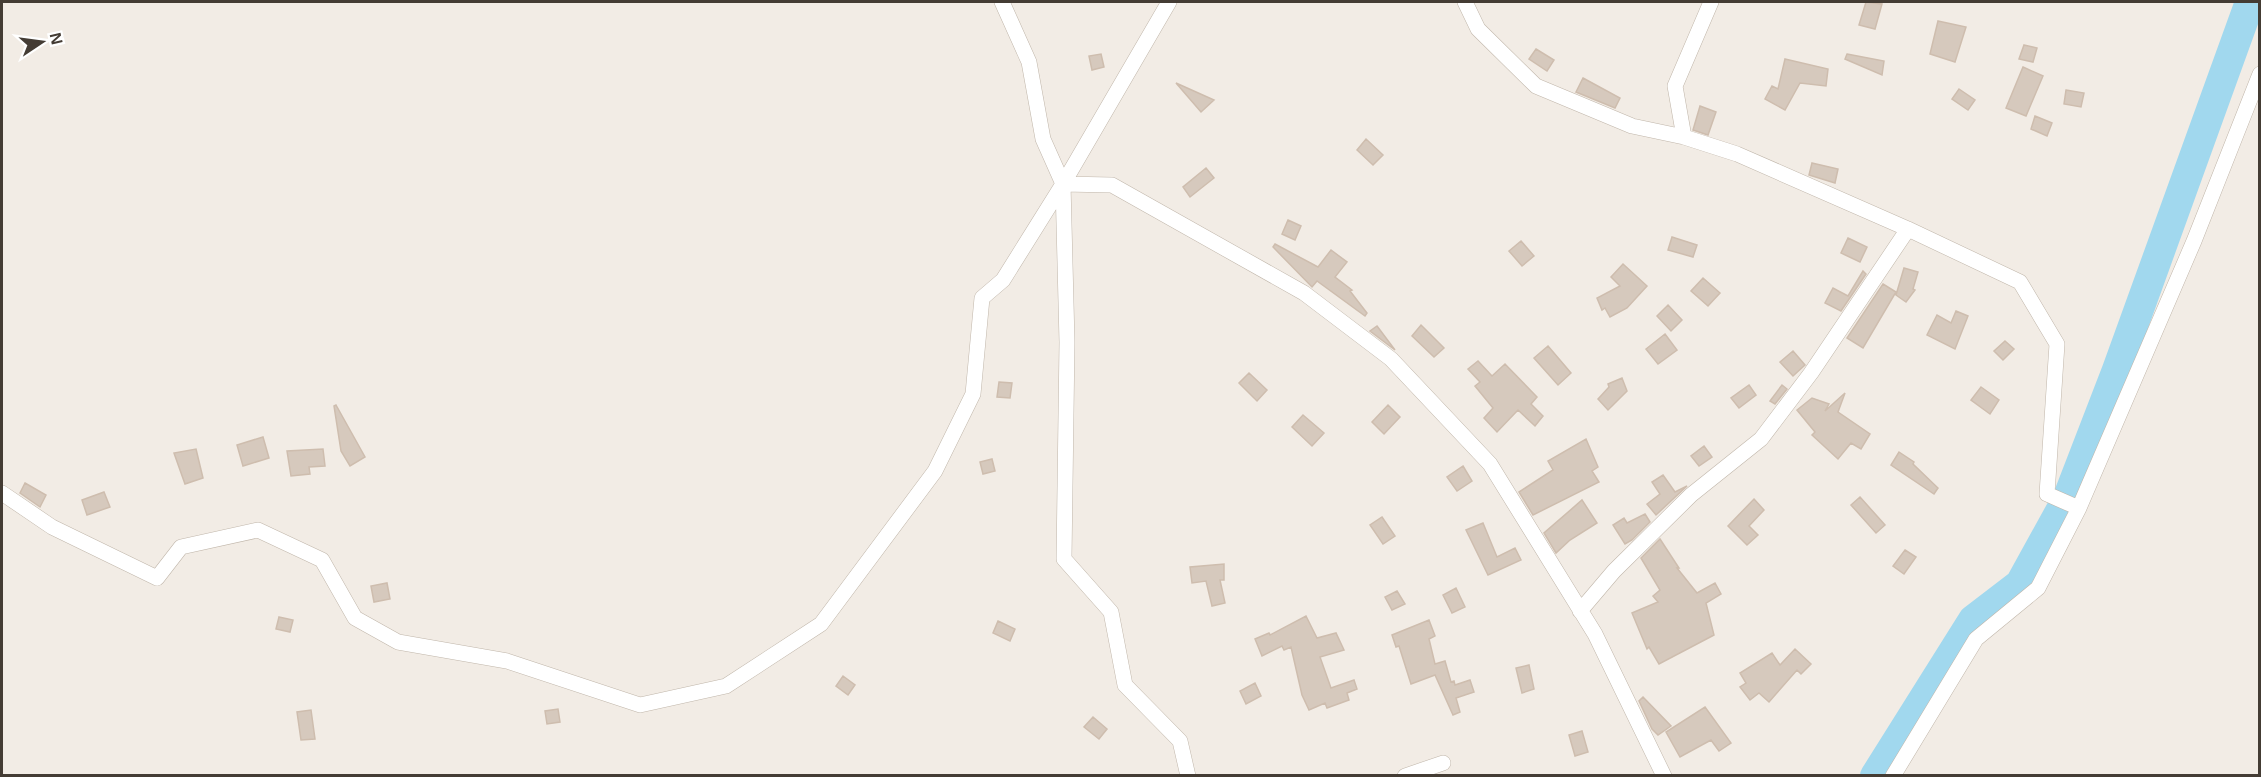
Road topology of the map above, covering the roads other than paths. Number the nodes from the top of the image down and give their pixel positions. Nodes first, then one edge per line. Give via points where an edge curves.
1 (1002, 2) edge
2 (1169, 2) edge
3 (1465, 2) edge
4 (1711, 2) edge
5 (2259, 74) edge
6 (1684, 137) junction
7 (1063, 184) junction
8 (1908, 229) junction
9 (2, 493) edge
10 (2072, 506) junction
11 (1580, 611) junction
12 (1443, 763) dead end
13 (1188, 776) edge
14 (1405, 776) edge
15 (1664, 776) edge
16 (1893, 776) edge

1 - 7 street via 1029,62 1043,139
2 - 7 street
3 - 6 street via 1478,29 1536,87 1632,126
4 - 6 street via 1675,86
5 - 10 street via 2194,241
6 - 8 street via 1737,154
7 - 9 street via 1003,280 982,298 973,394 935,471 821,624 726,686 640,705 507,661 398,642 355,618 322,560 258,530 181,547 157,578 52,527
7 - 11 street via 1112,185 1304,293 1391,359 1490,464
7 - 13 street via 1067,342 1064,560 1111,612 1125,685 1180,741
8 - 10 street via 2020,282 2057,344 2047,494
8 - 11 street via 1811,373 1761,439 1691,495 1614,571
10 - 16 street via 2038,588 1976,639
11 - 15 street
12 - 14 street

